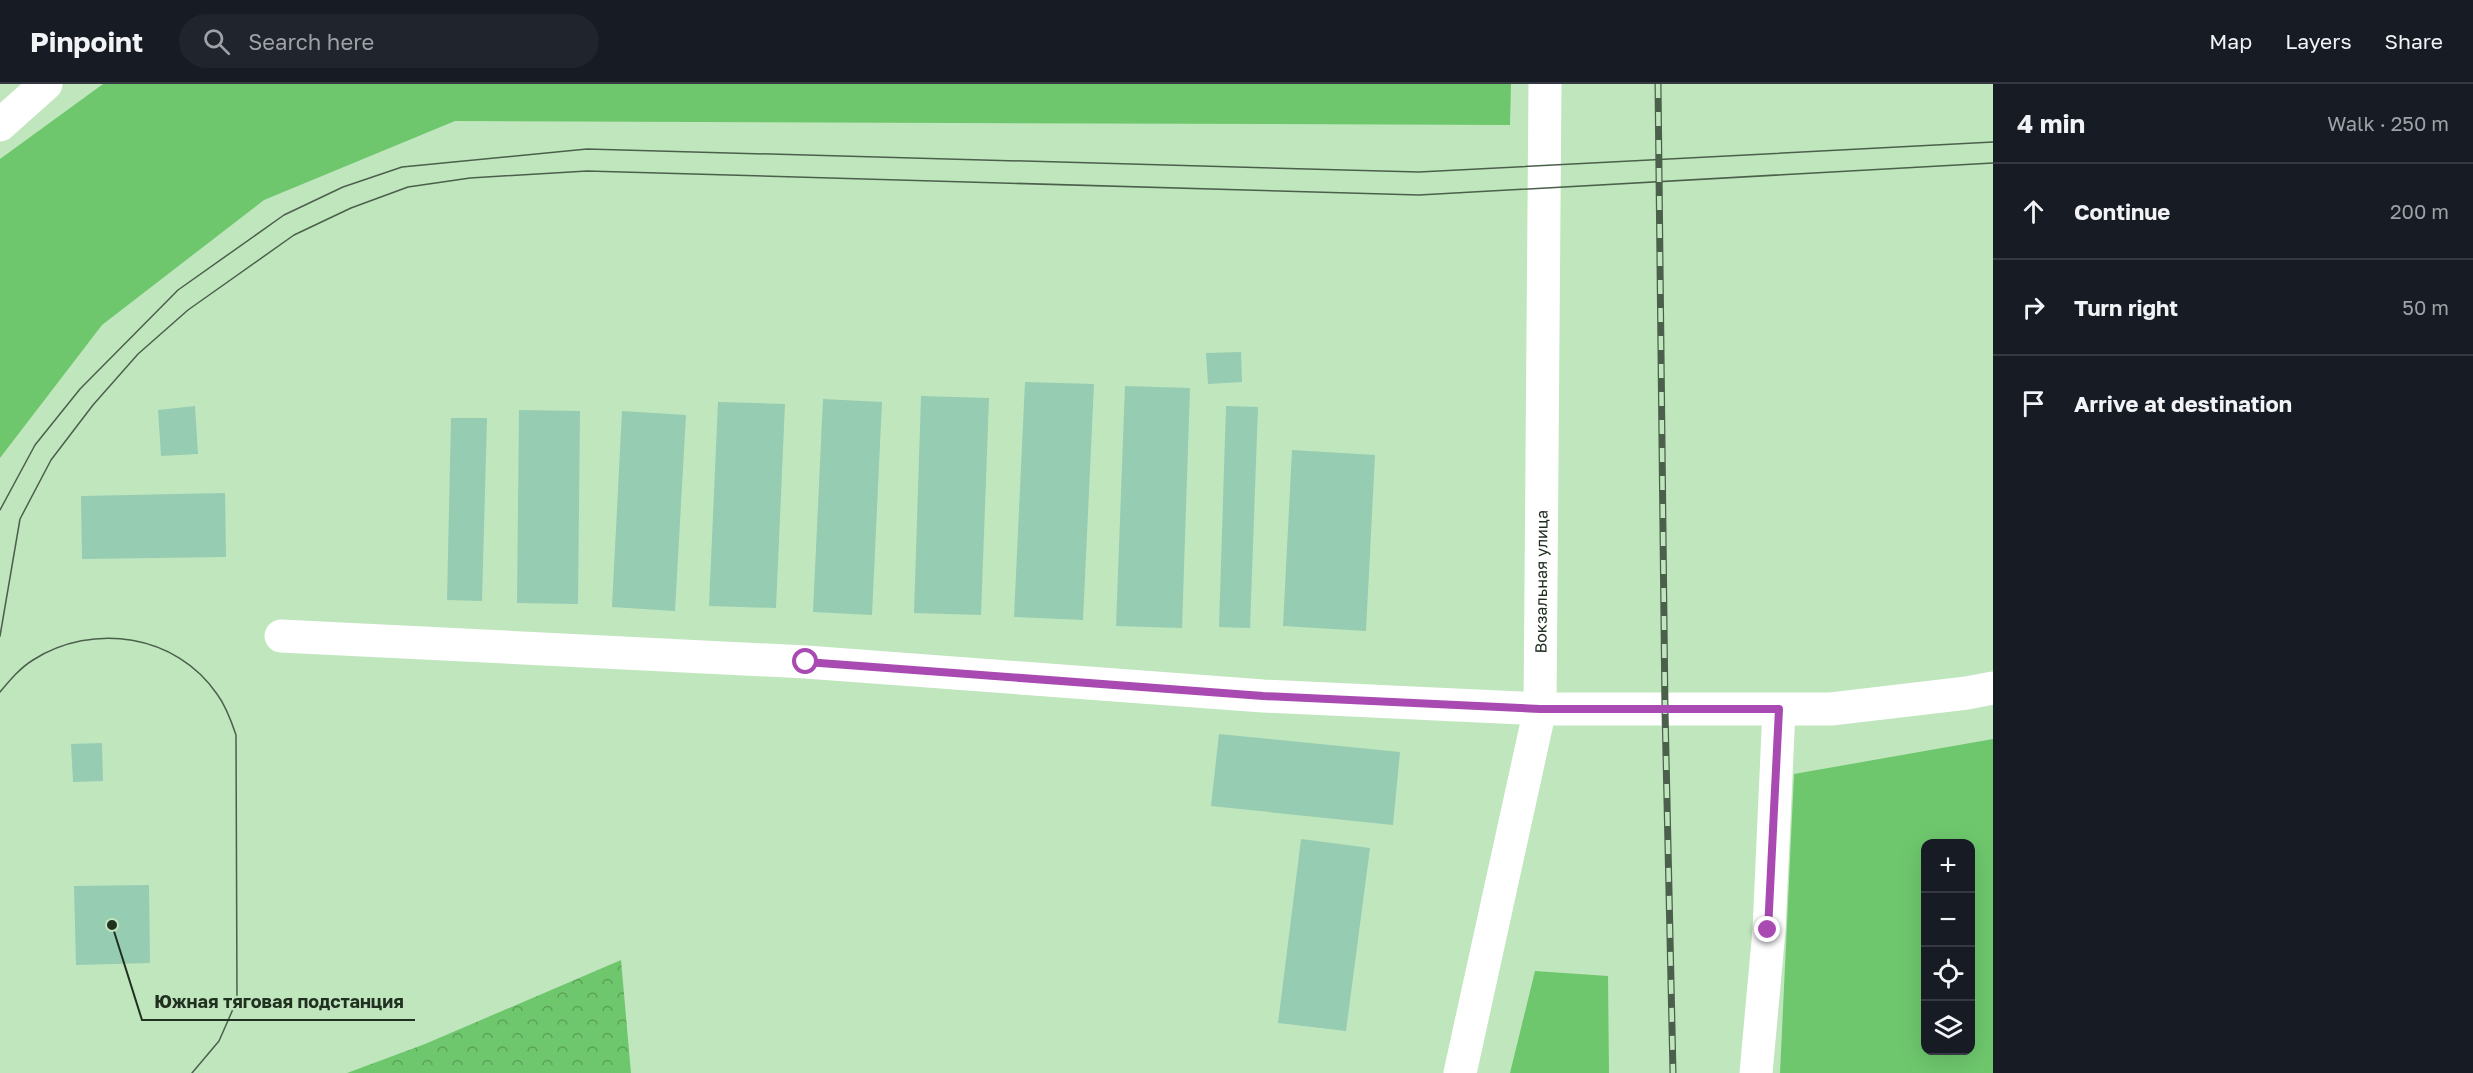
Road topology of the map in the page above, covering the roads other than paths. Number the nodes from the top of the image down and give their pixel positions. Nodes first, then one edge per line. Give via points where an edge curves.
1 (46, 84) edge
2 (1545, 84) edge
3 (0, 125) edge
4 (281, 636) dead end
5 (1993, 688) edge
6 (1540, 709) junction
7 (1779, 709) junction
8 (1460, 1073) edge
9 (1756, 1073) edge

1 - 3 main road
2 - 6 main road, Вокзальная улица
4 - 6 main road via 806,662 1263,696
5 - 7 main road via 1831,709
6 - 7 main road
6 - 8 main road, Вокзальная улица
7 - 9 main road

